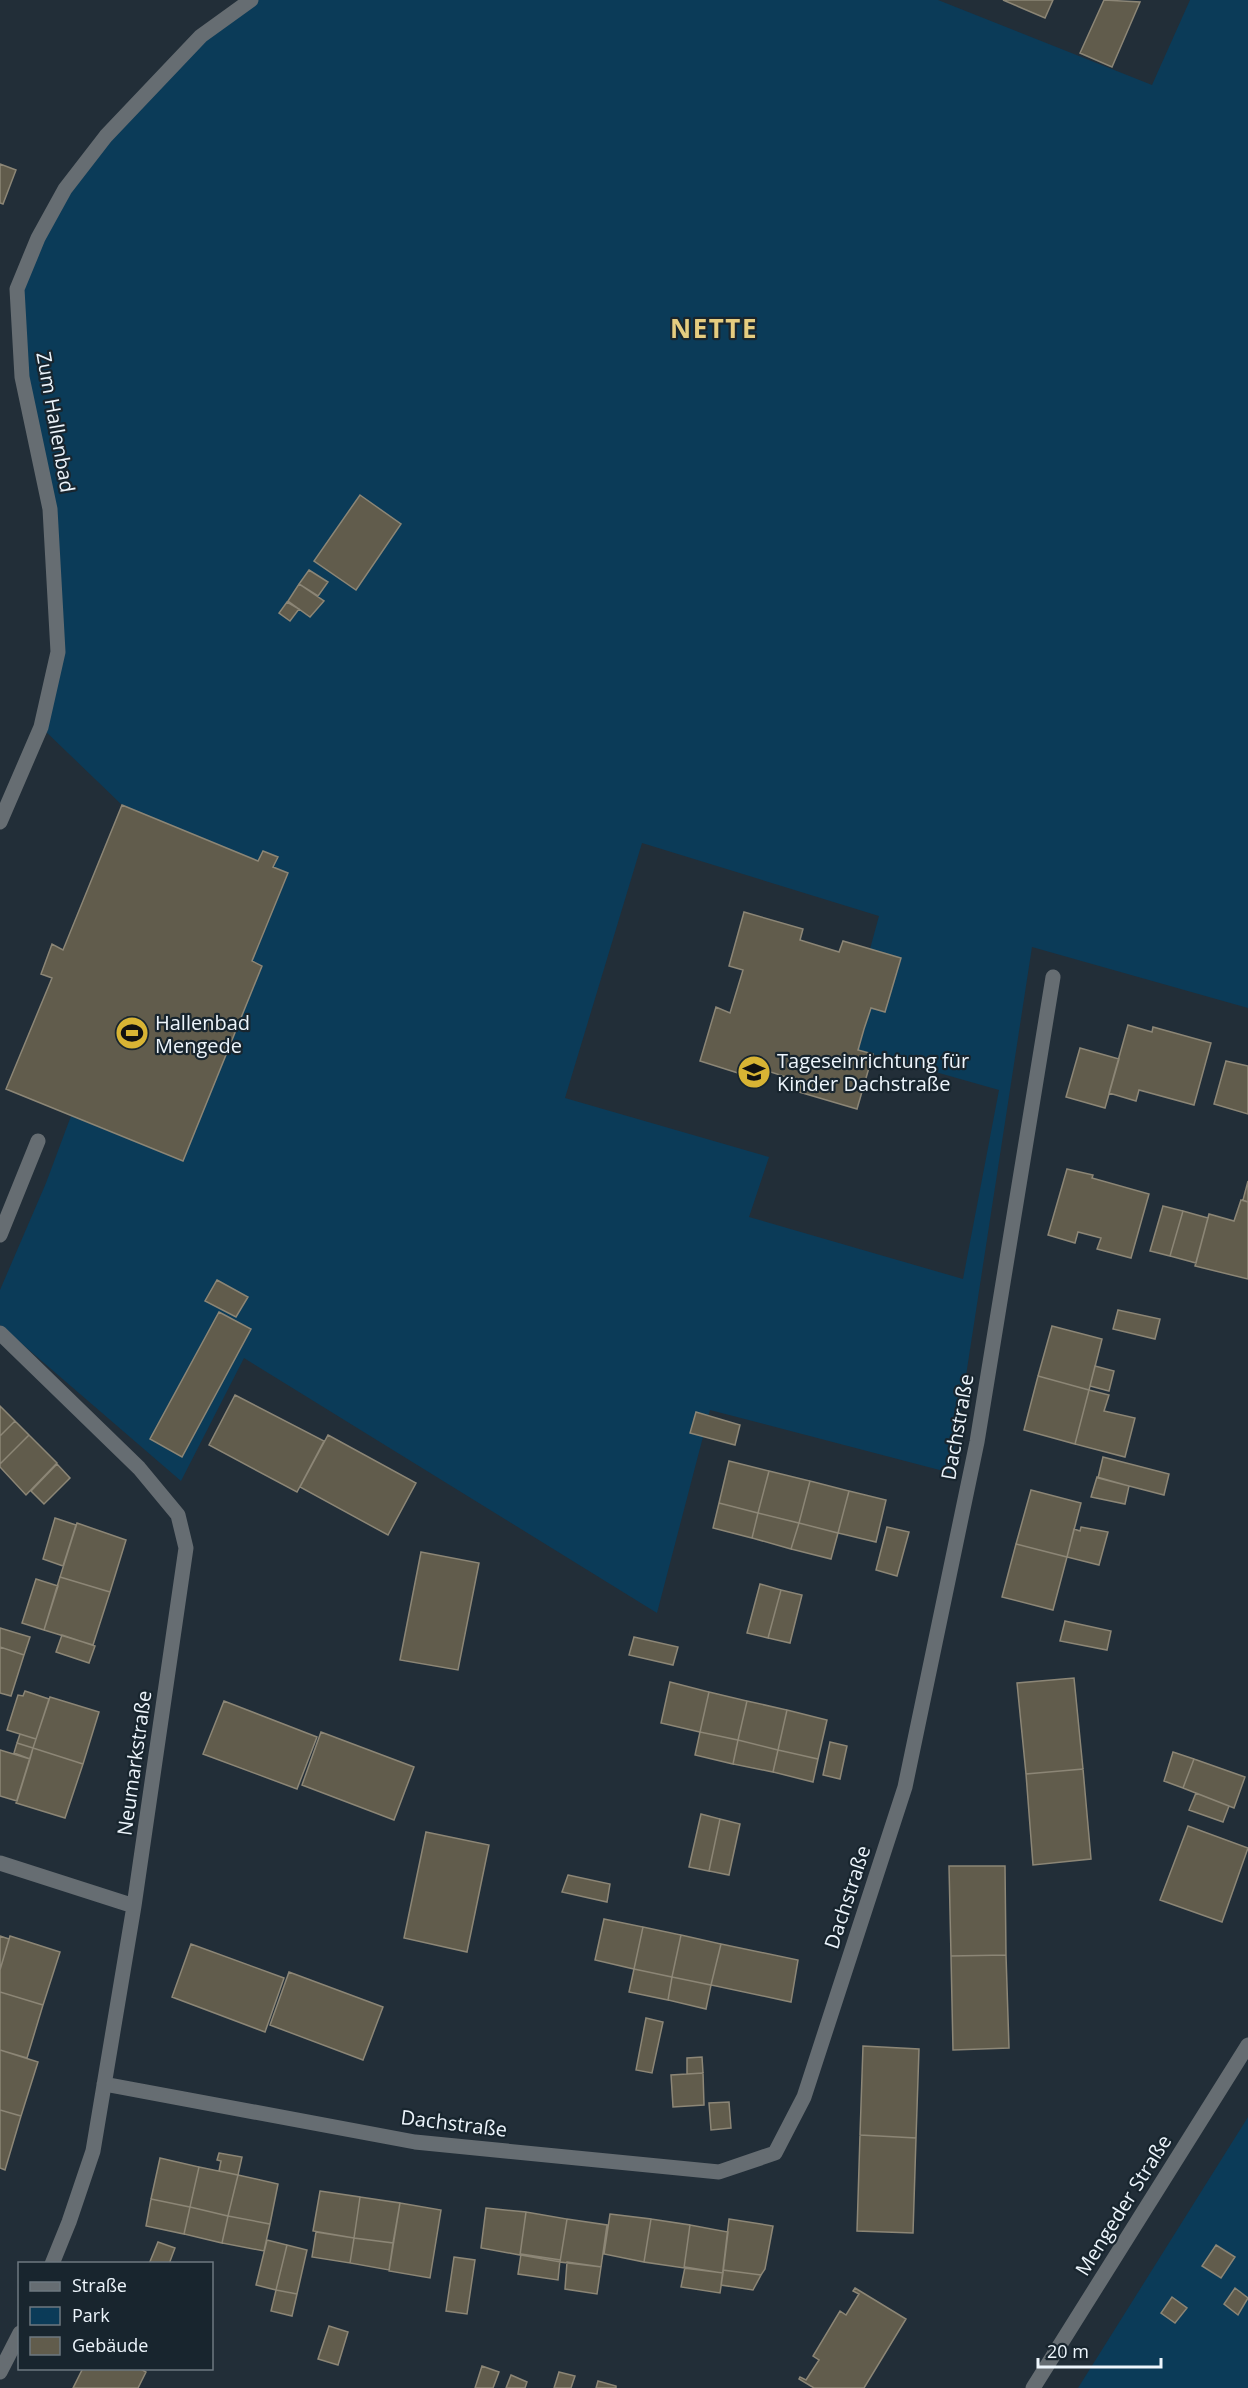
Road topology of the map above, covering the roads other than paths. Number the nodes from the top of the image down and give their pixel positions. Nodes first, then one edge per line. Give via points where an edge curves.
1 (251, 0) edge
2 (0, 822) edge
3 (1053, 976) dead end
4 (38, 1141) dead end
5 (0, 1235) edge
6 (0, 1333) edge
7 (0, 1863) edge
8 (135, 1906) junction
9 (1248, 2045) edge
10 (104, 2084) junction
11 (53, 2262) edge
12 (18, 2337) edge
13 (0, 2372) edge
14 (1033, 2388) edge

1 - 2 street, Zum Hallenbad via 201,36 106,136 65,189 38,238 17,289 22,377 50,509 58,652 41,727
3 - 10 street, Dachstraße via 977,1442 905,1787 804,2097 775,2153 718,2172 415,2142
4 - 5 street
6 - 8 street, Neumarkstraße via 139,1468 178,1515 186,1548
7 - 8 street
8 - 10 street, Neumarkstraße
9 - 14 street, Mengeder Straße
10 - 11 street, Neumarkstraße via 93,2151
12 - 13 street

